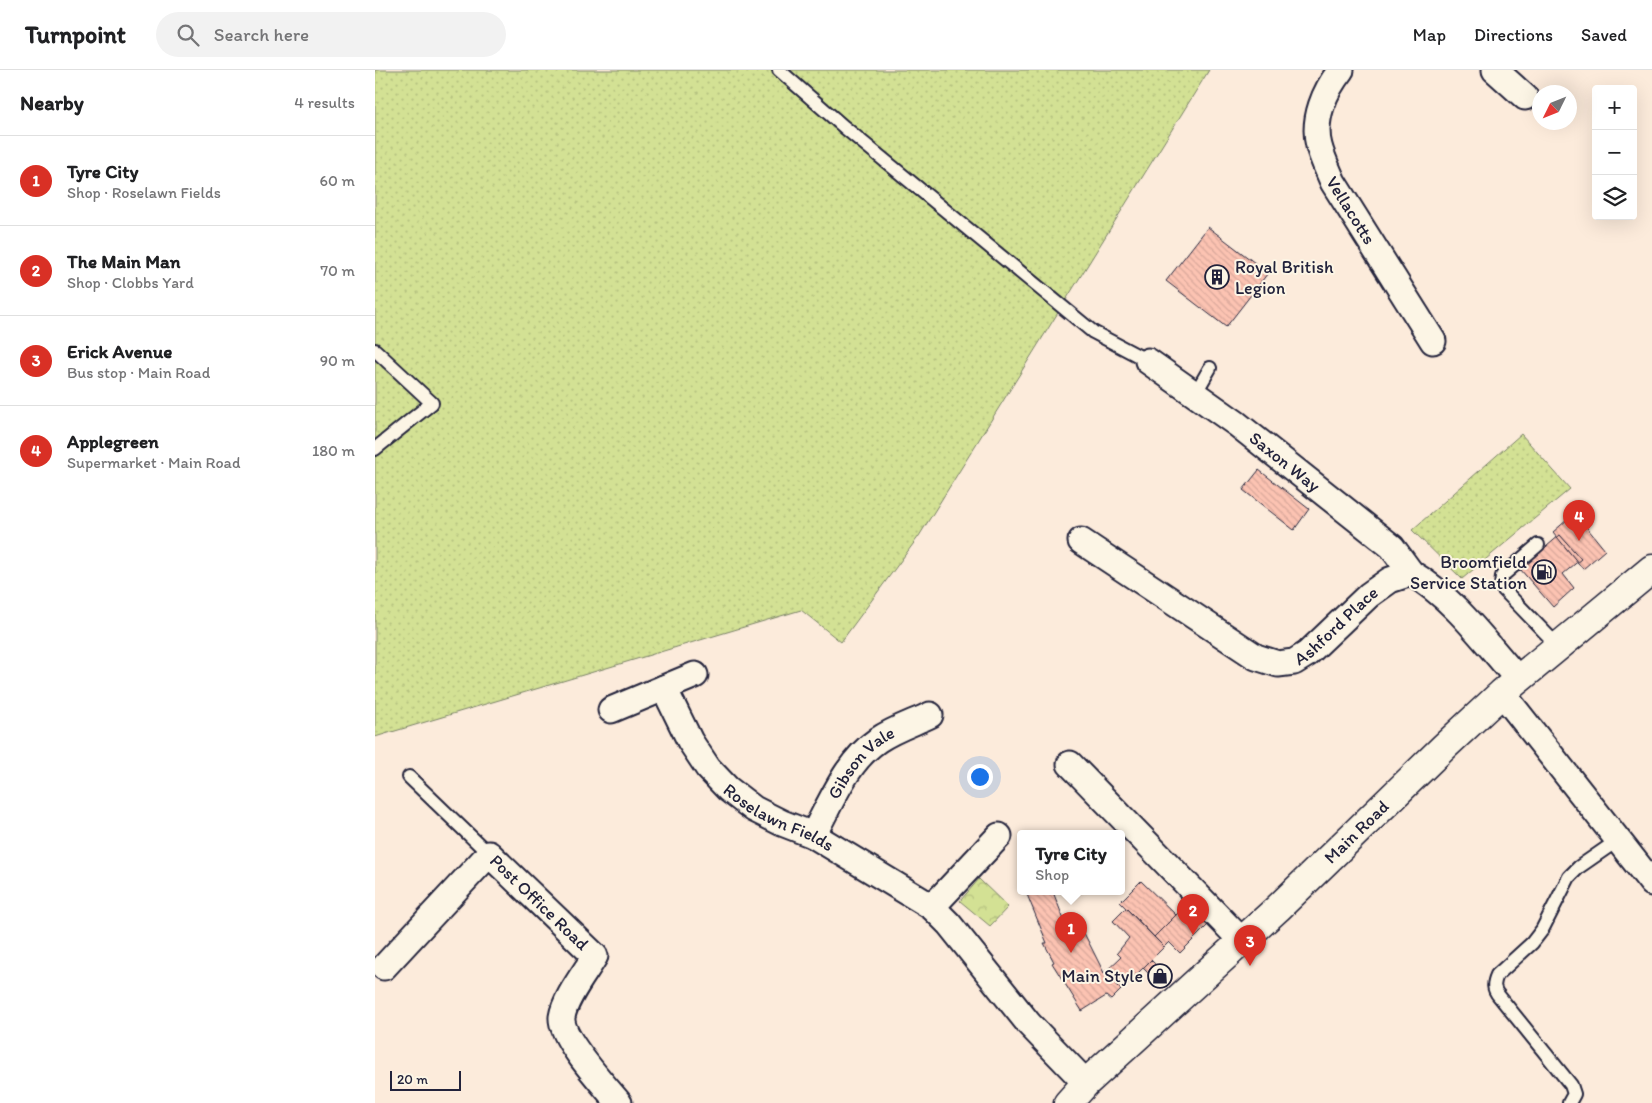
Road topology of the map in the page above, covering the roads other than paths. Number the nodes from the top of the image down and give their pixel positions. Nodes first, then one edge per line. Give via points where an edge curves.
1 (779, 70) edge
2 (1341, 70) edge
3 (1495, 70) edge
4 (1525, 97) dead end
5 (1433, 341) dead end
6 (375, 350) edge
7 (1148, 361) joint
8 (1210, 368) dead end
9 (1195, 394) junction
10 (375, 449) edge
11 (1081, 541) dead end
12 (1538, 545) dead end
13 (1652, 569) edge
14 (1411, 573) junction
15 (1558, 646) junction
16 (695, 675) dead end
17 (1510, 686) junction
18 (664, 688) junction
19 (611, 710) dead end
20 (930, 715) dead end
21 (1070, 764) dead end
22 (409, 777) dead end
23 (813, 835) junction
24 (999, 836) dead end
25 (1618, 840) junction
26 (489, 854) junction
27 (1652, 883) edge
28 (932, 907) junction
29 (1241, 940) junction
30 (384, 967) dead end
31 (1086, 1083) junction
32 (619, 1103) edge
33 (1068, 1103) edge
34 (1569, 1103) edge

1 - 7 lane via 1093,332
2 - 5 street, Vellacotts via 1331,84 1319,113 1318,144 1333,182
3 - 4 street
6 - 10 lane via 432,403
7 - 9 street, Saxon Way
8 - 9 lane
9 - 14 street, Saxon Way via 1392,547
11 - 14 street, Ashford Place via 1256,657 1278,664 1294,662 1307,654 1369,595 1390,580
12 - 15 lane via 1503,576 1501,587
13 - 15 main road, Main Road
14 - 17 street via 1445,597
15 - 17 main road, Main Road
16 - 18 street
17 - 25 street
17 - 29 main road, Main Road
18 - 19 street
18 - 23 street, Roselawn Fields via 690,741 708,768 728,789 754,809
20 - 23 street, Gibson Vale via 877,740 863,753 848,771
21 - 29 street
22 - 26 lane
23 - 28 street, Roselawn Fields
24 - 28 street
25 - 27 street
25 - 34 lane via 1569,877 1542,930 1494,982 1494,990 1571,1085 1574,1094
26 - 30 street, Post Office Road
26 - 32 street, Post Office Road via 595,956 571,994 562,1018 569,1041
28 - 31 street, Roselawn Fields via 1029,1024
29 - 31 main road, Main Road
31 - 33 main road, Main Road

